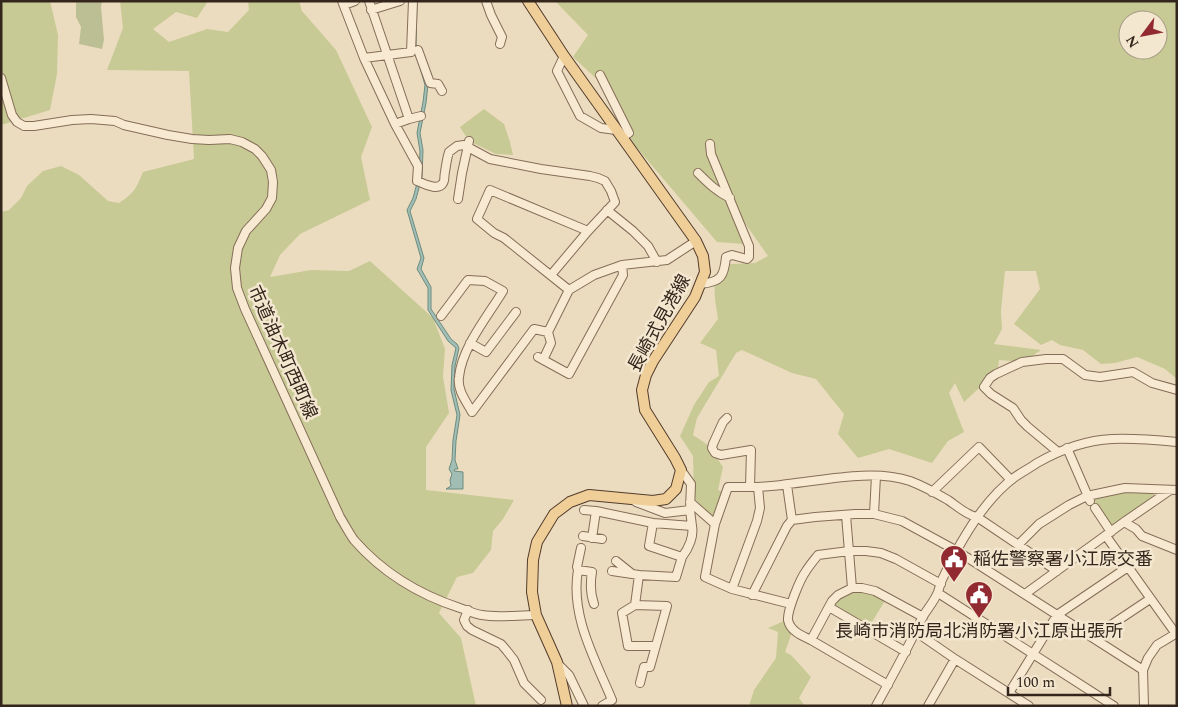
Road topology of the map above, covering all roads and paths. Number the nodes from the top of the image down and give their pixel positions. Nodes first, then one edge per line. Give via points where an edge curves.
1 (355, 1) edge
2 (369, 1) edge
3 (400, 1) edge
4 (413, 1) edge
5 (486, 1) edge
6 (528, 1) edge
7 (343, 3) edge
8 (371, 10) junction
9 (500, 44) dead end
10 (418, 49) junction
11 (388, 55) junction
12 (564, 56) junction
13 (364, 58) junction
14 (600, 75) dead end
15 (1, 78) edge
16 (442, 91) dead end
17 (421, 116) dead end
18 (409, 119) junction
19 (395, 124) junction
20 (619, 133) junction
21 (468, 144) junction
22 (710, 144) dead end
23 (698, 173) dead end
24 (730, 198) junction
25 (458, 199) dead end
26 (607, 210) junction
27 (588, 230) junction
28 (696, 241) junction
29 (657, 262) junction
30 (622, 264) junction
31 (551, 275) junction
32 (700, 284) junction
33 (569, 290) junction
34 (516, 312) dead end
35 (441, 316) dead end
36 (548, 332) junction
37 (470, 342) junction
38 (1177, 390) edge
39 (727, 418) dead end
40 (1177, 442) edge
41 (1068, 448) junction
42 (1058, 452) junction
43 (681, 470) junction
44 (876, 476) junction
45 (1011, 480) junction
46 (787, 485) junction
47 (754, 487) junction
48 (1173, 490) edge
49 (932, 492) junction
50 (1089, 498) junction
51 (629, 499) junction
52 (690, 506) junction
53 (1094, 508) dead end
54 (584, 510) dead end
55 (596, 511) junction
56 (874, 514) junction
57 (846, 515) junction
58 (978, 516) junction
59 (792, 520) junction
60 (1124, 522) junction
61 (653, 524) junction
62 (715, 524) junction
63 (692, 526) junction
64 (1108, 534) junction
65 (583, 536) dead end
66 (592, 538) junction
67 (602, 539) dead end
68 (1018, 544) junction
69 (581, 548) dead end
70 (1177, 550) edge
71 (849, 551) junction
72 (957, 551) junction
73 (682, 557) junction
74 (616, 561) dead end
75 (1128, 568) junction
76 (578, 570) junction
77 (612, 571) dead end
78 (1057, 571) junction
79 (636, 575) junction
80 (940, 584) junction
81 (852, 588) junction
82 (732, 589) junction
83 (938, 593) junction
84 (1025, 594) junction
85 (752, 595) junction
86 (1150, 599) junction
87 (594, 604) dead end
88 (791, 604) junction
89 (635, 605) junction
90 (829, 607) junction
91 (468, 610) junction
92 (536, 615) junction
93 (1057, 615) junction
94 (923, 617) junction
95 (916, 632) junction
96 (1176, 634) edge
97 (1093, 638) junction
98 (811, 640) junction
99 (655, 646) junction
100 (906, 652) junction
101 (1033, 654) junction
102 (954, 659) junction
103 (557, 662) junction
104 (1143, 670) junction
105 (640, 683) dead end
106 (888, 685) junction
107 (1009, 693) junction
108 (541, 700) dead end
109 (567, 706) edge
110 (584, 706) edge
111 (602, 706) edge
112 (876, 706) edge
113 (928, 706) edge
114 (1029, 706) edge
115 (1114, 706) edge
116 (1144, 706) edge

1 - 7 street
2 - 8 street
3 - 8 street
4 - 10 street
5 - 9 street via 502,37
6 - 12 main road, 長崎式見港線
7 - 13 street
8 - 11 street
10 - 11 street
10 - 16 street via 430,83 438,84
11 - 13 street
11 - 18 street
12 - 20 main road, 長崎式見港線
12 - 20 street via 557,71 580,116 601,128
13 - 19 street
14 - 20 street via 628,133
15 - 91 street, 市道油木町西町線 via 12,115 24,126 72,120 115,121 192,139 230,139 242,142 262,156 274,182 272,198 246,231 234,268 237,288 249,318 340,517 353,538 366,553 405,583
17 - 18 street
18 - 19 street
19 - 21 street via 418,166 417,181 430,186 438,187 444,183 449,152
20 - 28 main road, 長崎式見港線
21 - 25 street
21 - 26 street via 490,159 605,181 615,202
22 - 24 street via 711,154
23 - 24 street via 719,193
24 - 32 street via 749,246 749,257 726,257 725,270 718,279
26 - 27 street
26 - 29 street via 648,246
27 - 31 street
27 - 31 street via 490,190 477,219
28 - 29 street via 666,260
28 - 32 main road, 長崎式見港線 via 703,256 705,272
29 - 30 street
30 - 33 street
30 - 36 street via 623,274 569,374 540,359 551,343
31 - 33 street
32 - 43 main road, 長崎式見港線 via 695,297 653,361 642,390 645,410
33 - 36 street
34 - 37 street via 486,352
35 - 37 street via 468,280 485,281 504,291
36 - 37 street via 534,329 472,412 461,394 458,378
38 - 42 street via 1152,383 1133,372 1100,377 1085,375 1063,360 1022,362 990,378 984,387 1012,408 1028,427
39 - 47 street via 712,448 720,454 751,450
40 - 41 street via 1127,438
41 - 42 street
41 - 50 street
42 - 45 street
43 - 51 main road via 676,489 666,499
43 - 52 street via 690,484
44 - 46 street
44 - 49 street via 909,481
44 - 56 street
45 - 49 street via 979,447
45 - 58 street
46 - 47 street
46 - 59 street
47 - 62 street via 728,487
47 - 82 street via 760,508
48 - 50 street via 1125,488
48 - 60 street
49 - 58 street via 972,516
50 - 68 street via 1069,504 1039,524
51 - 52 street via 666,513
51 - 92 main road via 589,495 570,502 554,514 537,542 533,560 532,592
52 - 62 street
52 - 63 street
53 - 64 street
54 - 55 street
55 - 61 street
55 - 66 street
56 - 57 street
56 - 72 street via 902,521
57 - 59 street
57 - 71 street
58 - 68 street
58 - 72 street
59 - 85 street
60 - 64 street
60 - 70 street via 1142,536
61 - 63 street
61 - 73 street via 649,546
62 - 82 street via 705,577
63 - 73 street via 693,533
64 - 75 street
64 - 78 street
65 - 66 street
66 - 67 street
68 - 78 street
69 - 76 street
71 - 80 street via 881,553 896,558
71 - 81 street
71 - 88 street via 818,555 804,573
72 - 80 street
72 - 84 street
73 - 79 street via 676,577
74 - 79 street
75 - 86 street
75 - 93 street
76 - 87 street via 592,572 590,592
76 - 111 street via 576,594 582,627 612,700
77 - 79 street
78 - 84 street
79 - 89 street
80 - 83 street
81 - 90 street via 838,595
81 - 94 street via 874,591
82 - 85 street
83 - 94 street
83 - 101 street
84 - 93 street
85 - 88 street
86 - 96 street
86 - 97 street
88 - 98 street via 788,622 800,636
89 - 99 street via 667,606
89 - 99 street via 622,613 628,646
90 - 98 street
90 - 100 street
91 - 92 street, 市道油木町西町線 via 482,615
91 - 108 street via 464,620 467,626 501,644 514,660 524,683
92 - 103 main road
93 - 97 street
93 - 101 street
94 - 95 street
95 - 100 street
95 - 102 street
96 - 104 street via 1157,645
97 - 104 street
98 - 106 street
99 - 105 street via 650,667 644,667
100 - 106 street
101 - 107 street
101 - 115 street
102 - 107 street
102 - 113 street
103 - 109 main road
103 - 110 street via 569,675
104 - 116 street
106 - 112 street
107 - 114 street

